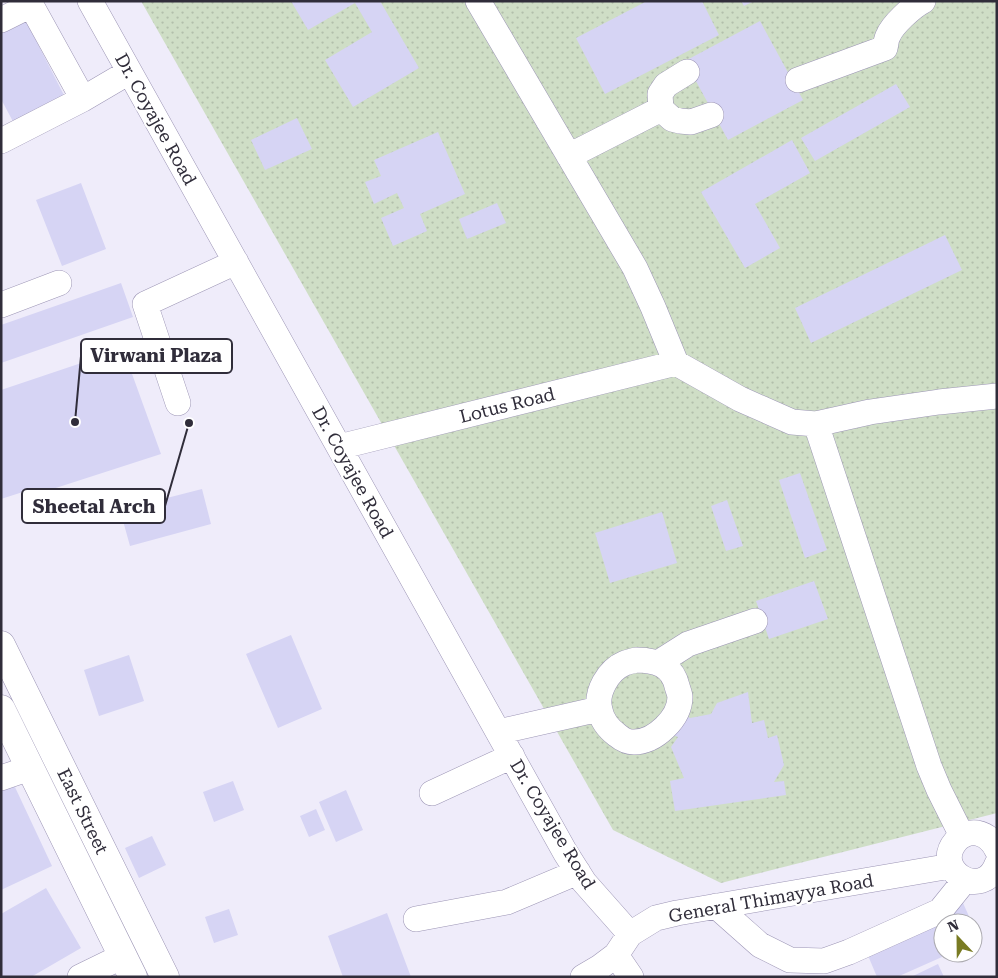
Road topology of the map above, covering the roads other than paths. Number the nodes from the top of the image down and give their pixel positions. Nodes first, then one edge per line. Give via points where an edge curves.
1 (90, 1) edge
2 (478, 1) edge
3 (923, 1) edge
4 (1, 20) edge
5 (129, 72) junction
6 (687, 72) dead end
7 (798, 80) dead end
8 (83, 99) junction
9 (662, 109) junction
10 (711, 115) dead end
11 (1, 142) edge
12 (569, 156) junction
13 (236, 262) junction
14 (59, 283) dead end
15 (1, 305) edge
16 (676, 363) junction
17 (997, 396) edge
18 (178, 403) dead end
19 (816, 424) junction
20 (339, 447) junction
21 (755, 621) dead end
22 (1, 645) edge
23 (658, 663) junction
24 (1, 709) edge
25 (599, 709) junction
26 (498, 732) junction
27 (512, 756) junction
28 (30, 768) junction
29 (1, 778) edge
30 (432, 793) dead end
31 (962, 836) junction
32 (997, 849) edge
33 (578, 872) junction
34 (979, 877) edge
35 (716, 906) junction
36 (416, 919) dead end
37 (630, 934) junction
38 (616, 956) junction
39 (128, 967) edge
40 (80, 977) edge
41 (165, 977) edge
42 (583, 977) edge
43 (631, 977) edge

1 - 5 street, Dr. Coyajee Road
2 - 12 street
3 - 7 street via 899,20 888,36 885,48
4 - 8 street via 31,5
5 - 8 street
5 - 13 street, Dr. Coyajee Road
6 - 9 street via 666,85 660,94
8 - 11 street
9 - 10 street via 672,119 680,121 691,122
9 - 12 street
12 - 16 street via 635,268
13 - 18 street via 145,304
13 - 20 street, Dr. Coyajee Road
14 - 15 street
16 - 19 street via 740,399 792,422
16 - 20 street, Lotus Road
17 - 19 street via 870,412
19 - 31 street via 929,766
20 - 26 street, Dr. Coyajee Road
21 - 23 street via 688,644
22 - 41 main road, East Street
23 - 25 street via 636,660 613,670 604,681
23 - 25 street via 670,672 680,697 671,722 659,733 647,740 624,741 612,732
24 - 28 main road, East Street
25 - 26 street
26 - 27 street, Dr. Coyajee Road
27 - 30 street
27 - 33 street, Dr. Coyajee Road
28 - 29 street
28 - 39 main road, East Street
31 - 32 street via 982,835
31 - 34 street via 950,852
33 - 36 street via 507,902
33 - 37 street, Dr. Coyajee Road
34 - 35 street, General Thimayya Road
34 - 35 street via 940,911 824,961 790,960 760,945
35 - 37 street, General Thimayya Road via 656,918
37 - 38 street, General Thimayya Road
38 - 42 street, General Thimayya Road
38 - 43 street
39 - 40 street

